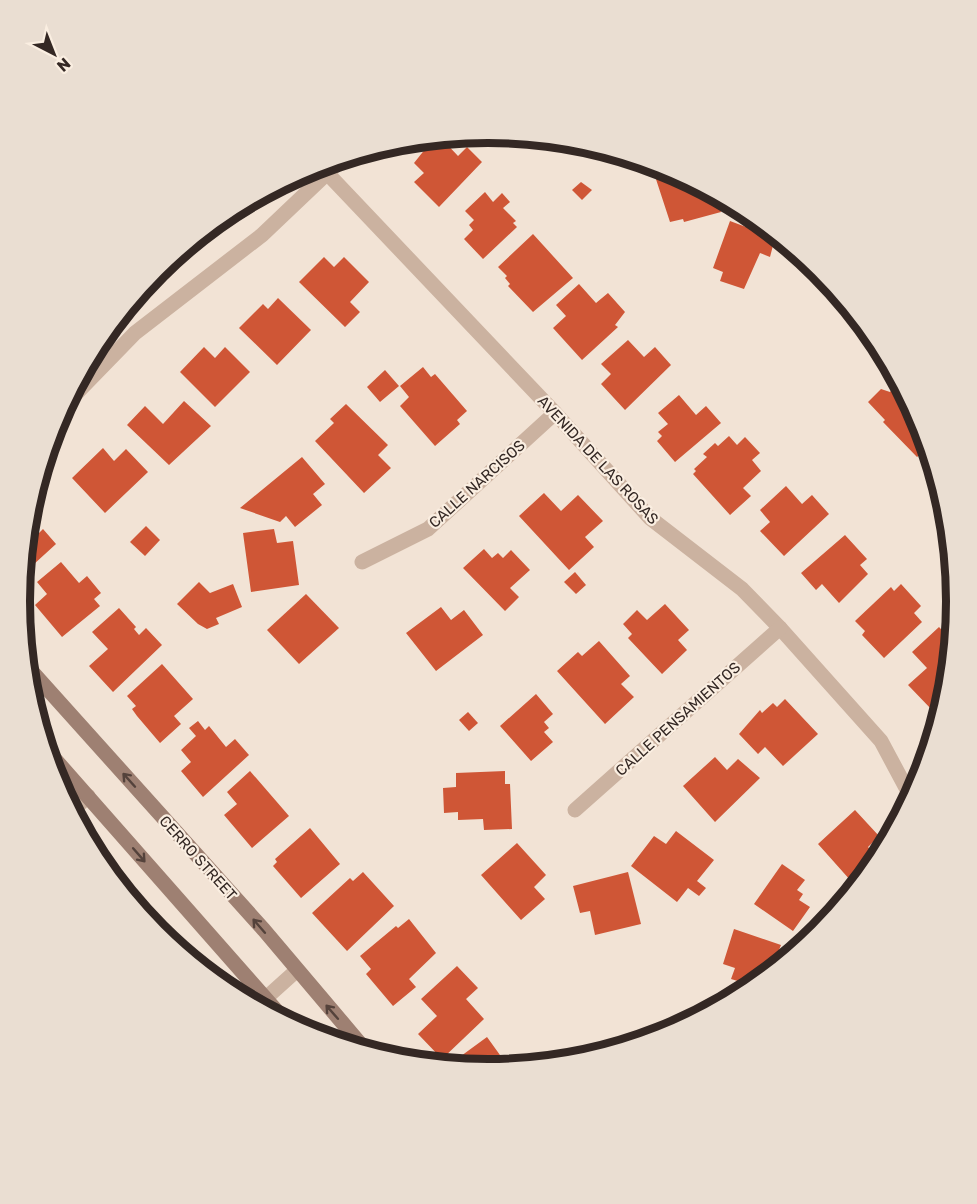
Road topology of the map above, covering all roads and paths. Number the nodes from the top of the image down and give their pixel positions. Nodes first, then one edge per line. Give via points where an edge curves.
1 (327, 173) joint
2 (85, 385) edge
3 (555, 413) junction
4 (362, 562) dead end
5 (780, 628) junction
6 (37, 677) edge
7 (60, 765) edge
8 (907, 789) edge
9 (88, 796) junction
10 (77, 806) edge
11 (575, 810) dead end
12 (296, 971) junction
13 (256, 997) edge
14 (263, 1001) edge
15 (358, 1041) edge

1 - 2 street via 262,236 135,333
1 - 3 street, AVENIDA DE LAS ROSAS
3 - 4 street, CALLE NARCISOS via 428,529
3 - 5 street, AVENIDA DE LAS ROSAS via 650,519 742,589
5 - 8 street, AVENIDA DE LAS ROSAS via 881,741
5 - 11 street, CALLE PENSAMIENTOS
12 -> 6 street, CERRO STREET via 264,930
7 - 9 street
9 - 10 street
9 -> 13 street
12 - 14 street
15 -> 12 street, CERRO STREET

